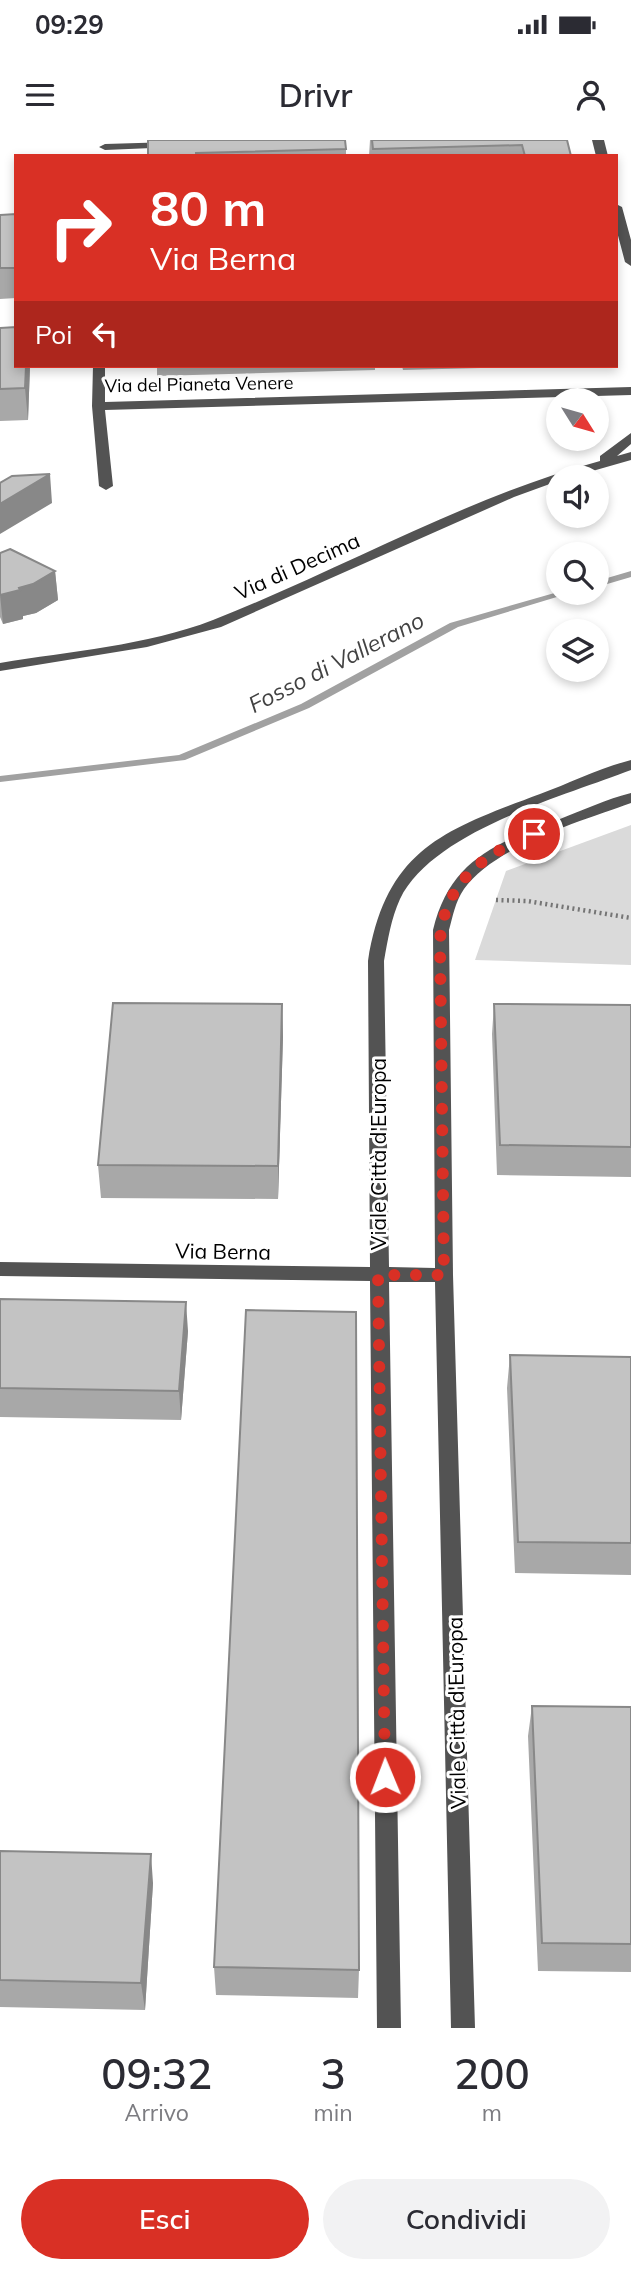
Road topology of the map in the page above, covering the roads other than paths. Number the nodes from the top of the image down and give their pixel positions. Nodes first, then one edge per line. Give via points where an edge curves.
1 (182, 145) edge
2 (105, 148) edge
3 (618, 214) edge
4 (631, 262) edge
5 (99, 368) edge
6 (631, 391) edge
7 (98, 406) junction
8 (631, 437) edge
9 (631, 456) edge
10 (600, 463) junction
11 (106, 486) dead end
12 (0, 667) edge
13 (631, 765) edge
14 (631, 798) edge
15 (0, 1269) edge
16 (378, 1275) junction
17 (444, 1275) junction
18 (389, 2028) edge
19 (463, 2028) edge

1 - 2 street
3 - 4 street
5 - 7 street, Via del Pianeta Venere
6 - 7 street, Via del Pianeta Venere
7 - 11 street
8 - 10 street, Via di Decima
9 - 10 street, Via di Decima
10 - 12 street, Via di Decima via 509,494 216,624 147,643
13 - 16 street, Viale Città d'Europa via 451,836 416,864 388,905 376,961
14 - 17 street, Viale Città d'Europa via 502,847 465,876 446,907 440,942
15 - 16 street, Via Berna
16 - 17 street, Via Berna
16 - 18 street, Viale Città d'Europa
17 - 19 street, Viale Città d'Europa

